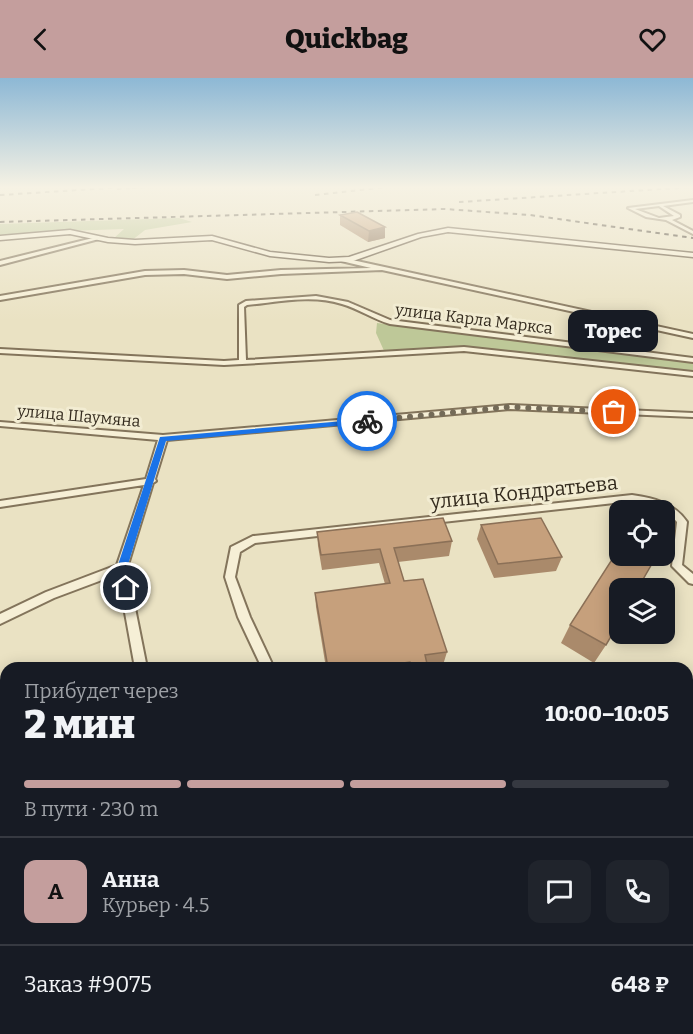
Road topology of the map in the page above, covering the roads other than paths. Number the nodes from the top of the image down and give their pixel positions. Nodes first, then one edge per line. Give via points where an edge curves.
1 (439, 232) edge
2 (464, 232) edge
3 (0, 238) edge
4 (97, 238) junction
5 (693, 255) edge
6 (344, 260) junction
7 (0, 263) edge
8 (380, 269) junction
9 (0, 298) edge
10 (693, 336) edge
11 (0, 351) edge
12 (693, 360) edge
13 (243, 362) junction
14 (693, 374) edge
15 (693, 415) edge
16 (0, 424) edge
17 (163, 438) junction
18 (151, 481) junction
19 (0, 504) edge
20 (122, 568) junction
21 (693, 580) edge
22 (0, 619) edge
23 (140, 662) edge
24 (265, 662) edge

1 - 6 main road
2 - 5 main road
3 - 4 main road via 70,232
4 - 6 main road via 135,242 212,238 270,254
4 - 7 street
6 - 8 street
8 - 9 street via 227,277 145,273
8 - 10 street
11 - 13 street, улица Карла Маркса
12 - 13 street, улица Карла Маркса via 390,322 345,303 316,299 241,306
13 - 14 street, улица Карла Маркса via 464,349
15 - 17 street, улица Шаумяна via 510,407
16 - 17 street, улица Шаумяна
17 - 18 street
18 - 19 street
18 - 20 street
20 - 22 street
20 - 23 street
21 - 24 street, улица Кондратьева via 677,566 682,522 674,511 652,501 632,498 254,540 234,552 230,577

